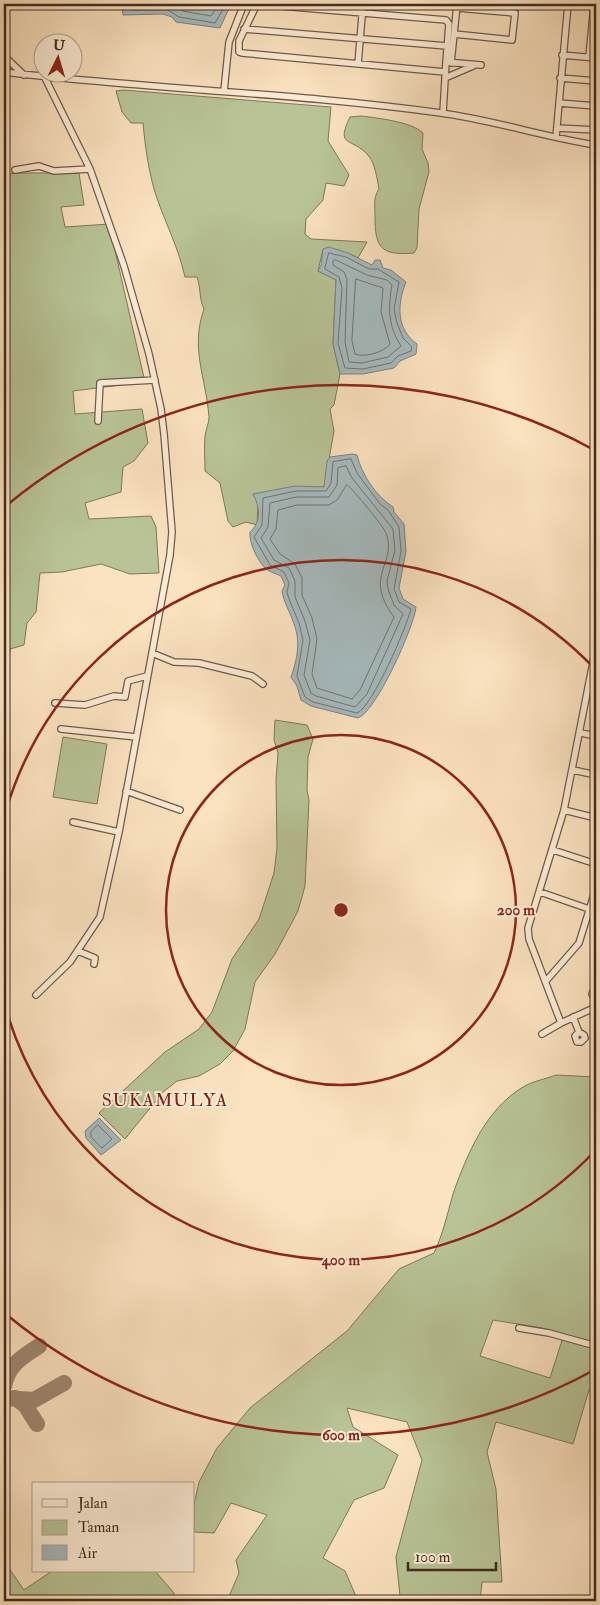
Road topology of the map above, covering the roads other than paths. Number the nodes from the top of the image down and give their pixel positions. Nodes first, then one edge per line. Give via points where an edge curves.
1 (244, 4) edge
2 (363, 4) edge
3 (568, 4) edge
4 (594, 4) edge
5 (457, 6) edge
6 (362, 13) junction
7 (244, 29) junction
8 (454, 34) junction
9 (360, 39) junction
10 (447, 46) junction
11 (562, 55) junction
12 (4, 56) edge
13 (589, 58) junction
14 (596, 58) edge
15 (448, 62) junction
16 (358, 64) junction
17 (4, 72) edge
18 (24, 75) junction
19 (445, 75) junction
20 (32, 76) edge
21 (560, 78) junction
22 (82, 81) edge
23 (596, 81) edge
24 (47, 82) edge
25 (224, 91) junction
26 (559, 103) junction
27 (596, 106) edge
28 (442, 113) junction
29 (556, 128) junction
30 (596, 130) edge
31 (556, 137) junction
32 (596, 145) edge
33 (90, 169) junction
34 (15, 170) dead end
35 (155, 380) junction
36 (98, 420) dead end
37 (596, 647) edge
38 (152, 653) junction
39 (147, 676) junction
40 (263, 684) dead end
41 (55, 704) dead end
42 (62, 729) dead end
43 (581, 733) junction
44 (596, 736) edge
45 (136, 738) junction
46 (573, 770) junction
47 (596, 775) edge
48 (126, 792) junction
49 (180, 810) dead end
50 (564, 810) junction
51 (596, 818) edge
52 (73, 822) dead end
53 (119, 832) junction
54 (554, 850) junction
55 (596, 864) edge
56 (596, 888) edge
57 (540, 892) junction
58 (590, 909) junction
59 (78, 952) junction
60 (94, 964) dead end
61 (546, 981) junction
62 (595, 988) edge
63 (36, 995) dead end
64 (596, 1005) edge
65 (573, 1017) junction
66 (561, 1023) junction
67 (579, 1032) dead end
68 (542, 1034) dead end
69 (519, 1328) dead end
70 (596, 1346) edge

1 - 25 street via 229,42
2 - 6 street
3 - 11 street
4 - 13 street
5 - 8 street
5 - 8 street via 515,13 512,40
6 - 7 street via 257,4
6 - 9 street
6 - 10 street via 446,20 449,24
7 - 9 street
7 - 16 street via 239,41 239,52 242,53
8 - 15 street
9 - 10 street
9 - 16 street
10 - 15 street
11 - 13 street
11 - 21 street
12 - 18 street
13 - 14 street
15 - 19 street
15 - 19 street via 478,65
16 - 19 street
17 - 18 street
18 - 20 street
19 - 28 street
21 - 23 street
21 - 26 street
22 - 25 street
24 - 33 street
25 - 28 street
26 - 27 street
26 - 29 street
28 - 31 street
29 - 30 street
29 - 31 street
31 - 32 street
33 - 34 street via 54,170 39,166
33 - 35 street via 124,266
35 - 36 street via 100,383
35 - 38 street via 164,434 172,532
37 - 43 street
38 - 39 street
38 - 40 street via 174,662 199,663 252,676
39 - 41 street via 128,681 125,697 114,696 85,706
39 - 45 street
42 - 45 street
43 - 44 street
43 - 46 street
45 - 48 street
46 - 47 street
46 - 50 street
48 - 49 street
48 - 53 street
50 - 51 street
50 - 54 street
52 - 53 street
53 - 59 street via 100,917
54 - 55 street
54 - 57 street
56 - 58 street
57 - 58 street
57 - 61 street via 527,934
58 - 61 street via 576,948
59 - 60 street via 95,958
59 - 63 street
61 - 66 street
62 - 64 street via 592,994
64 - 65 street
65 - 66 street
65 - 67 street
66 - 68 street
69 - 70 street

